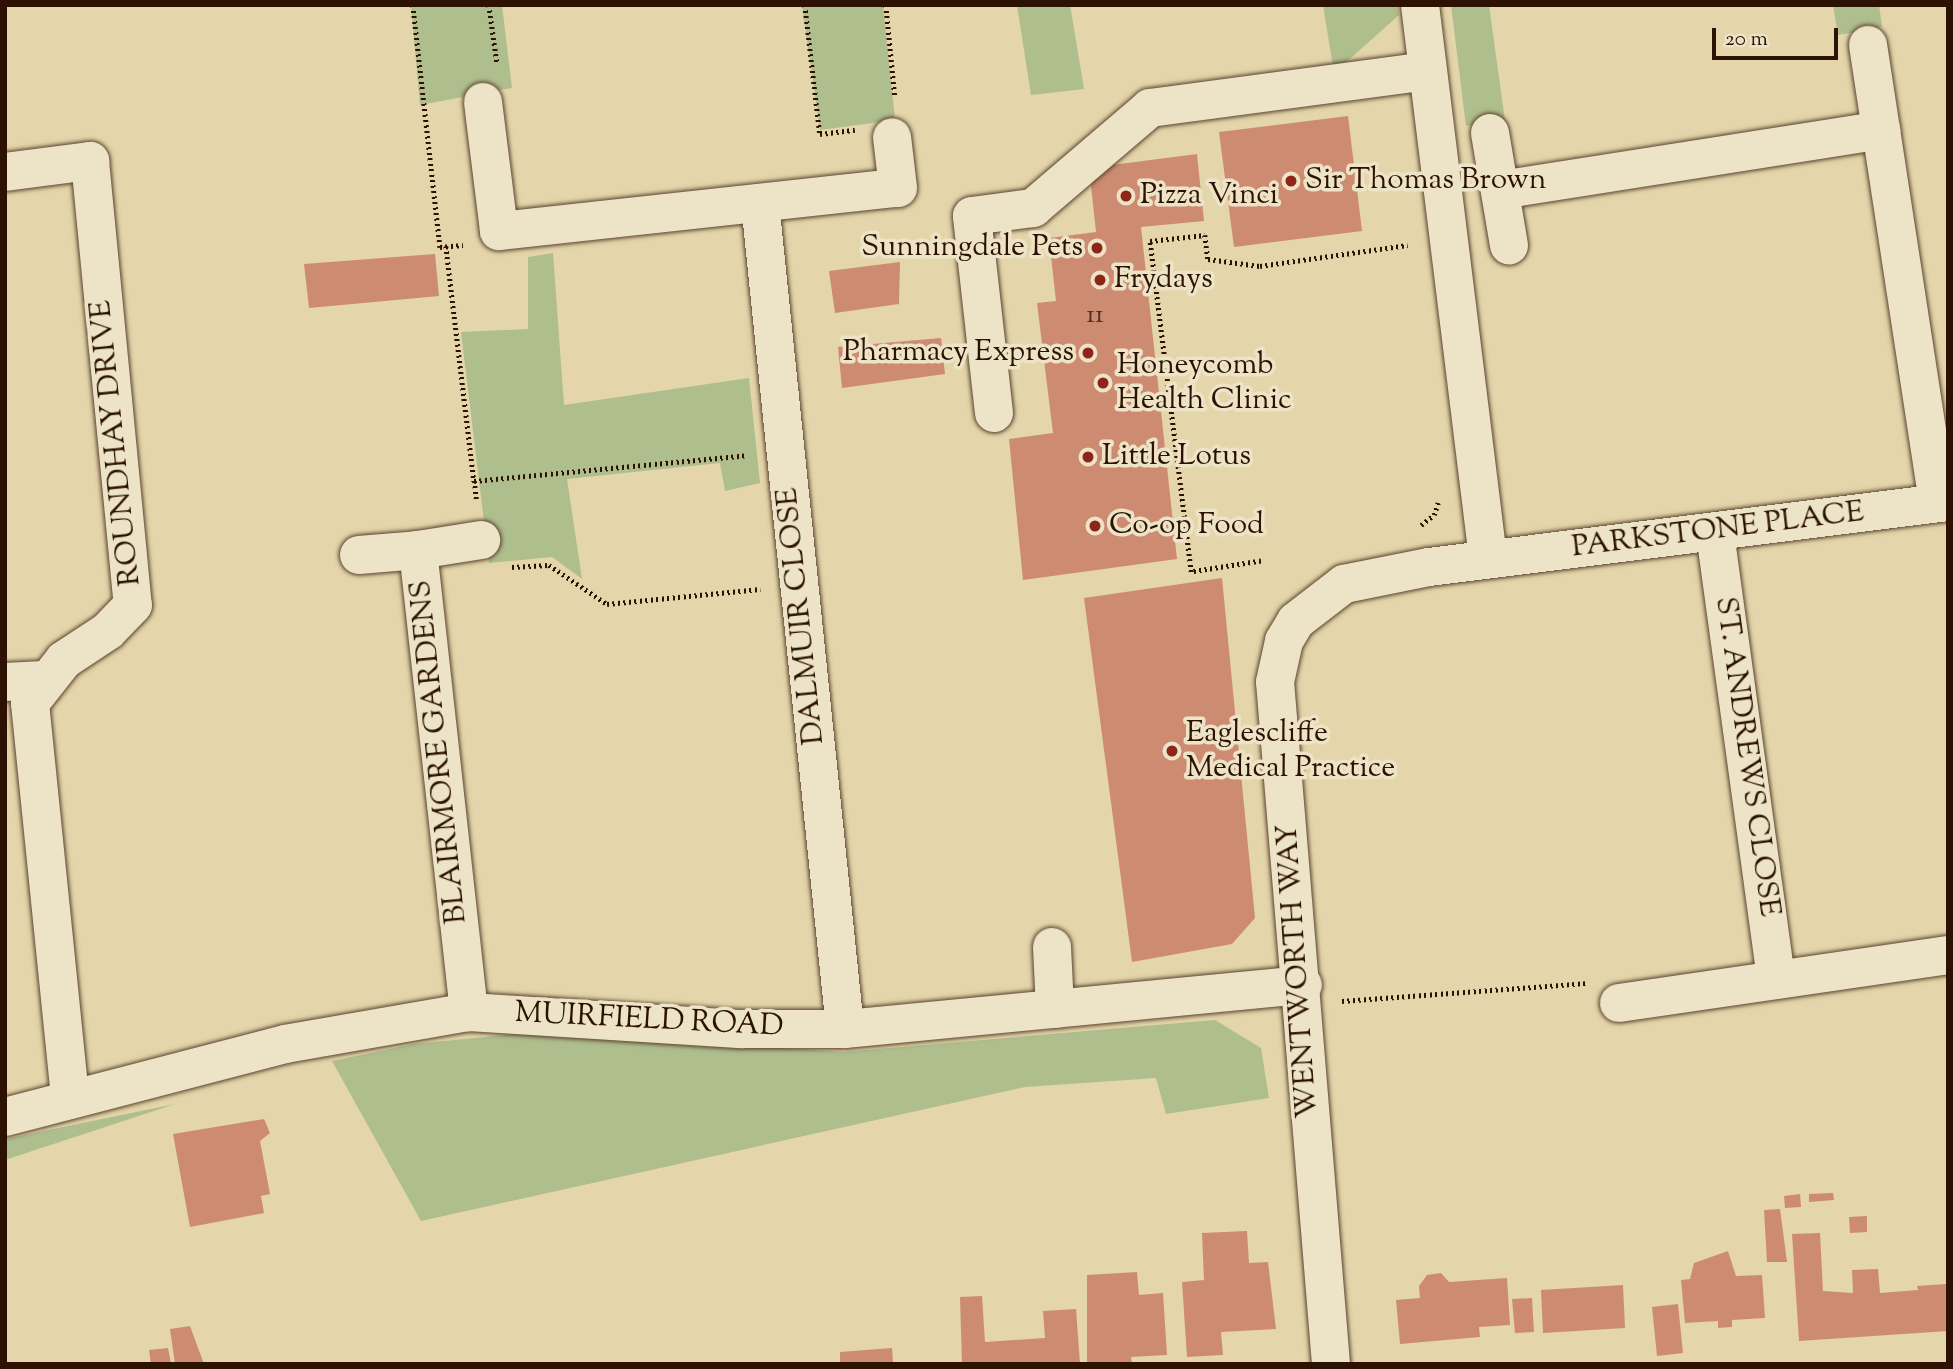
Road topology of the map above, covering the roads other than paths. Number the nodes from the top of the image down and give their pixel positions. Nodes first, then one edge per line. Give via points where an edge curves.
1 (1420, 5) edge
2 (1868, 45) dead end
3 (1427, 71) junction
4 (483, 102) dead end
5 (883, 126) road end
6 (1881, 131) junction
7 (1490, 133) dead end
8 (5, 172) edge
9 (1500, 190) junction
10 (760, 203) junction
11 (1509, 245) dead end
12 (994, 413) dead end
13 (1943, 502) edge
14 (1715, 533) junction
15 (481, 540) road end
16 (418, 550) junction
17 (359, 555) dead end
18 (1488, 558) junction
19 (44, 680) junction
20 (5, 682) edge
21 (1052, 947) dead end
22 (1948, 956) edge
23 (1776, 980) junction
24 (1303, 985) junction
25 (1619, 1003) road end
26 (1055, 1009) junction
27 (469, 1012) junction
28 (845, 1029) junction
29 (70, 1098) junction
30 (5, 1117) edge
31 (1331, 1364) edge

1 - 3 street
2 - 6 street
3 - 12 street via 1150,108 1033,208 972,216
3 - 18 street
4 - 10 street via 499,232
5 - 10 street via 898,188
6 - 9 street
6 - 13 street
7 - 9 street
8 - 19 street, ROUNDHAY DRIVE via 90,161 133,605
9 - 11 street
10 - 28 street, DALMUIR CLOSE
13 - 14 street, PARKSTONE PLACE
14 - 18 street, PARKSTONE PLACE
14 - 23 street, ST. ANDREWS CLOSE
15 - 16 street
16 - 17 street, BLAIRMORE GARDENS
16 - 27 street, BLAIRMORE GARDENS
18 - 24 street, WENTWORTH WAY via 1345,584 1309,607 1284,641 1275,682
19 - 20 street
19 - 29 street, ROUNDHAY DRIVE via 30,703
21 - 26 street
22 - 23 street
23 - 25 street
24 - 26 street, MUIRFIELD ROAD
24 - 31 street, WENTWORTH WAY via 1314,1197
26 - 28 street, MUIRFIELD ROAD
27 - 28 street, MUIRFIELD ROAD via 742,1029
27 - 29 street, MUIRFIELD ROAD via 285,1044
29 - 30 street, MUIRFIELD ROAD

